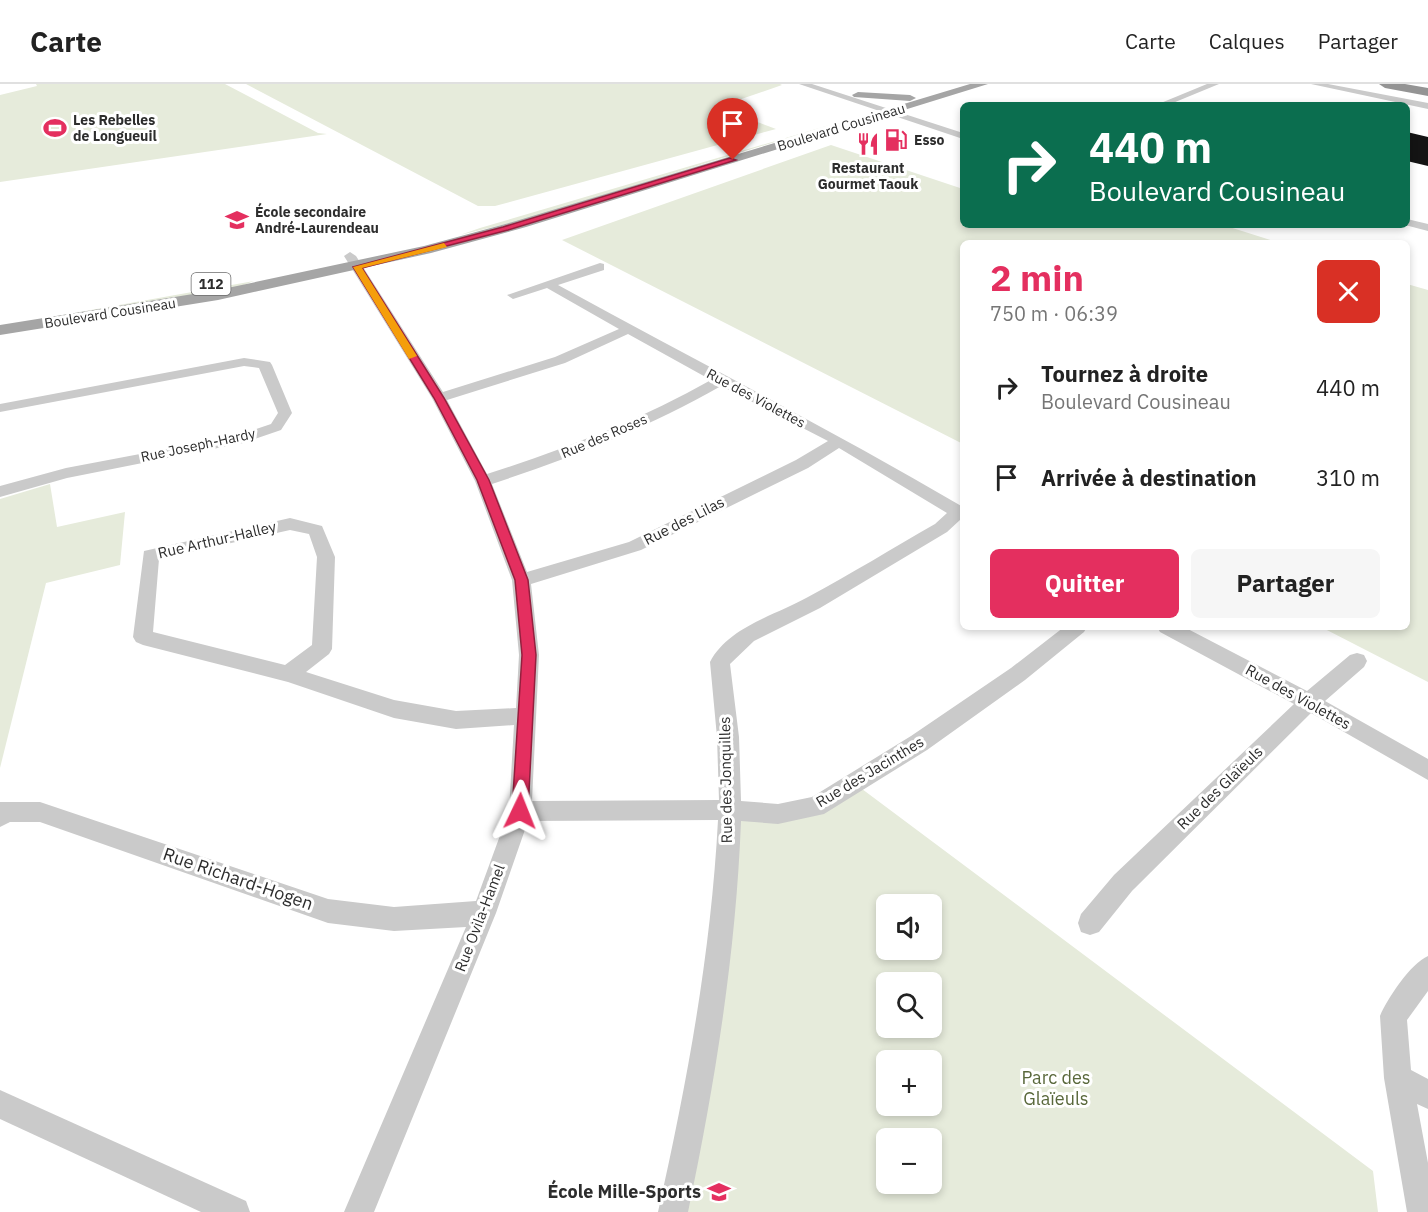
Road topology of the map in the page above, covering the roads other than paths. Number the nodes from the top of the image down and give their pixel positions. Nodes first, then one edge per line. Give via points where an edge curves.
1 (803, 84) edge
2 (821, 84) edge
3 (956, 84) edge
4 (982, 84) edge
5 (1215, 84) edge
6 (1315, 84) edge
7 (1385, 84) edge
8 (1409, 84) edge
9 (1428, 90) edge
10 (855, 98) junction
11 (915, 100) junction
12 (1168, 102) edge
13 (1407, 102) edge
14 (1410, 102) edge
15 (1428, 106) edge
16 (887, 109) junction
17 (846, 116) junction
18 (919, 117) junction
19 (960, 129) edge
20 (960, 135) edge
21 (1410, 223) edge
22 (1428, 228) edge
23 (353, 261) junction
24 (600, 267) dead end
25 (548, 284) junction
26 (513, 295) dead end
27 (0, 317) edge
28 (630, 328) junction
29 (0, 330) edge
30 (721, 380) junction
31 (439, 398) junction
32 (0, 408) edge
33 (838, 441) junction
34 (483, 480) junction
35 (0, 492) edge
36 (960, 513) edge
37 (521, 580) junction
38 (1073, 630) edge
39 (1173, 630) edge
40 (1357, 661) dead end
41 (288, 674) junction
42 (1309, 702) junction
43 (524, 716) junction
44 (1428, 770) edge
45 (730, 810) junction
46 (520, 811) junction
47 (0, 816) edge
48 (484, 913) junction
49 (1090, 923) dead end
50 (1428, 969) edge
51 (1398, 1078) junction
52 (1428, 1095) edge
53 (0, 1104) edge
54 (235, 1212) edge
55 (359, 1212) edge
56 (673, 1212) edge
57 (1422, 1212) edge

1 - 10 street
2 - 10 street
3 - 11 main road, Boulevard Cousineau / 112
4 - 11 main road, Boulevard Cousineau / 112
5 - 12 street
6 - 13 street
7 - 9 highway
8 - 9 highway
10 - 11 main road
10 - 16 street
10 - 17 main road
11 - 16 main road, Boulevard Cousineau / 112
11 - 18 main road
14 - 15 street
16 - 17 main road, Boulevard Cousineau / 112
16 - 18 street
16 - 20 street
16 - 23 main road, Boulevard Cousineau / 112 via 506,228
17 - 23 main road, Boulevard Cousineau / 112
18 - 19 street
21 - 22 street
23 - 27 main road, Boulevard Cousineau / 112
23 - 29 main road, Boulevard Cousineau / 112 via 186,301
23 - 31 street, Rue Ovila-Hamel
24 - 25 street
25 - 26 street
25 - 28 street, Rue des Violettes
28 - 30 street, Rue des Violettes
28 - 31 street via 545,367
30 - 33 street, Rue des Violettes
30 - 34 street, Rue des Roses via 573,452
31 - 34 street, Rue Ovila-Hamel
32 - 35 street, Rue Joseph-Hardy via 244,362 265,365 285,413 276,428 238,440 108,464
33 - 36 street, Rue des Violettes
33 - 37 street, Rue des Lilas via 802,464 635,546
34 - 37 street, Rue Ovila-Hamel
36 - 45 street, Rue des Jonquilles via 813,603 747,636 720,662 728,732
37 - 43 street, Rue Ovila-Hamel via 529,655
38 - 45 street, Rue des Jacinthes via 919,743 816,807 778,814
39 - 42 street, Rue des Violettes
40 - 42 street, Rue des Glaïeuls
41 - 41 street, Rue Arthur-Halley via 143,637 150,555 290,524 316,530 326,557 321,649
41 - 43 street, Rue Arthur-Halley via 394,710 456,720
42 - 44 street, Rue des Violettes
42 - 49 street, Rue des Glaïeuls via 1123,883
43 - 46 street, Rue Ovila-Hamel
45 - 46 street, Rue des Jacinthes
45 - 56 street, Rue des Jonquilles via 714,1009
46 - 48 street, Rue Ovila-Hamel
47 - 48 street, Rue Richard-Hogen via 5,811 40,812 328,910 394,919
48 - 55 street, Rue Ovila-Hamel
50 - 51 street via 1393,1016
51 - 52 street
51 - 57 street
53 - 54 street

